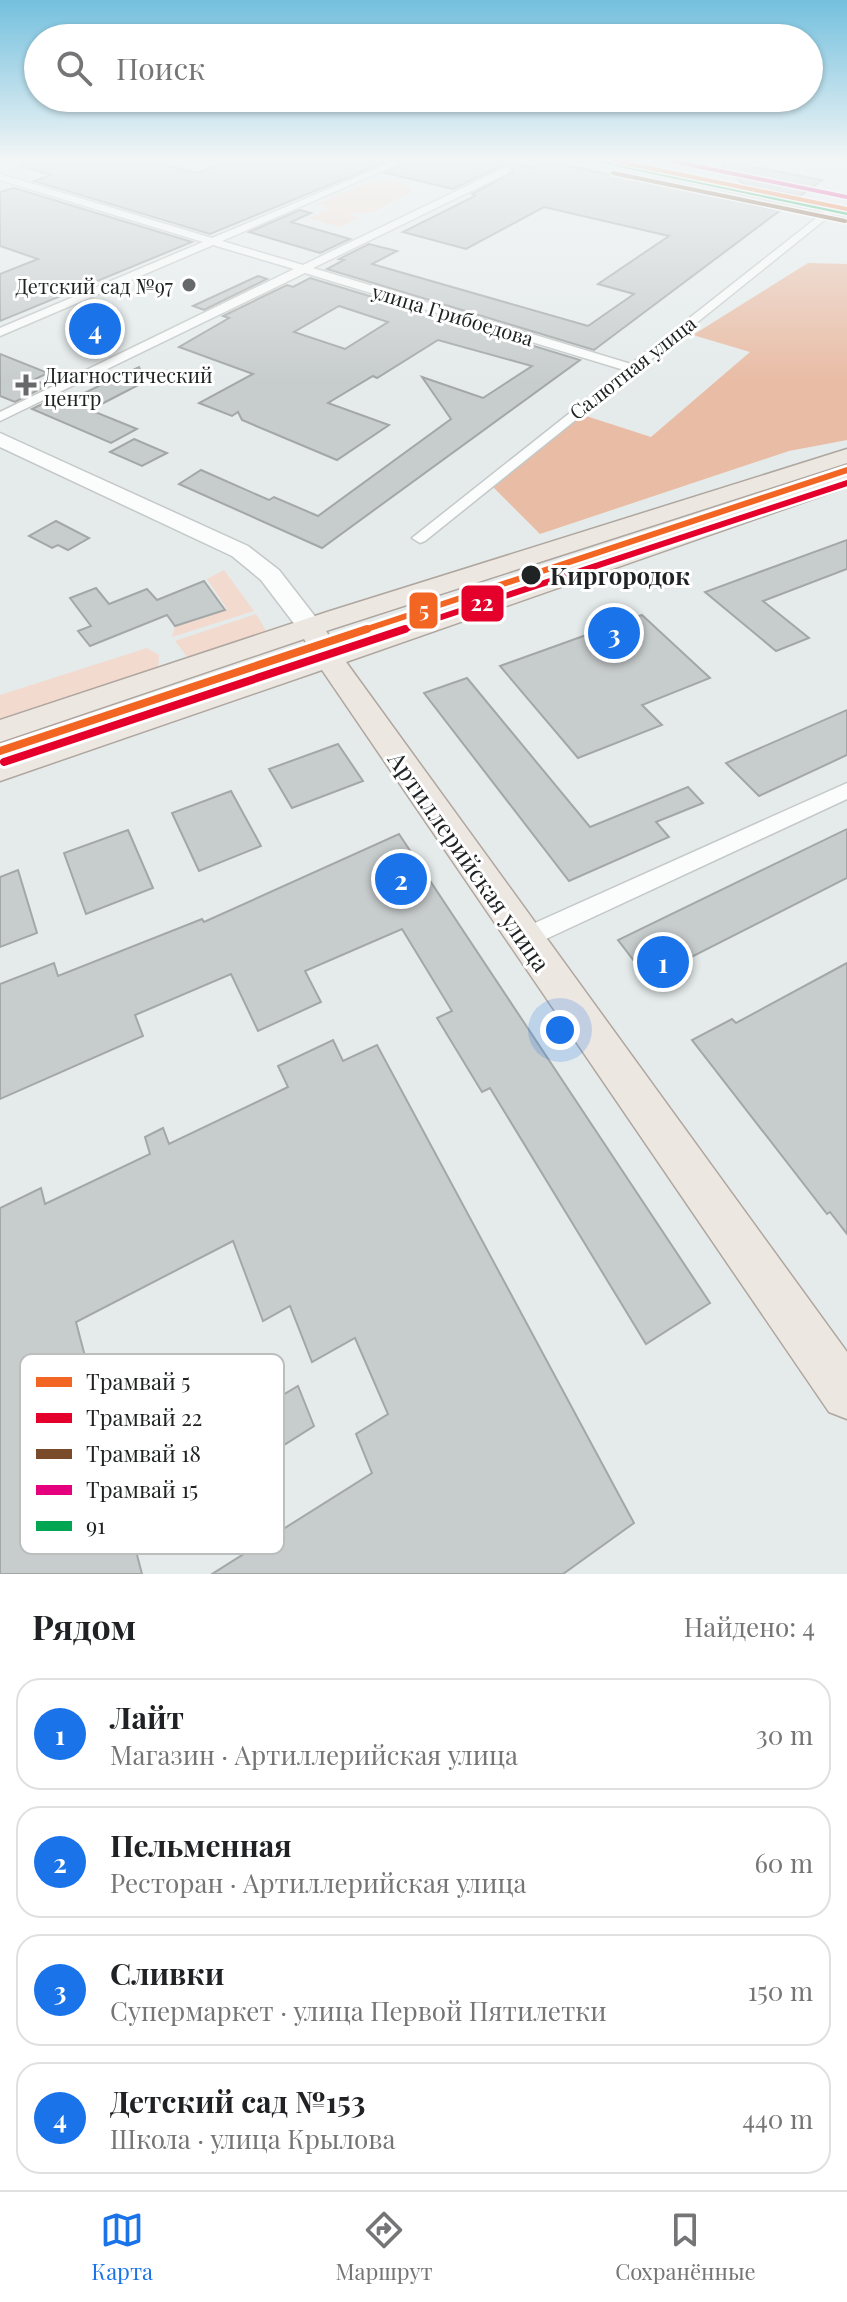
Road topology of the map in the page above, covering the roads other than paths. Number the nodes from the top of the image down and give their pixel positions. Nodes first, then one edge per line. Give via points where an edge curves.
1 (191, 234) edge
2 (228, 234) edge
3 (376, 234) edge
4 (806, 234) edge
5 (213, 241) junction
6 (304, 270) junction
7 (0, 332) edge
8 (631, 368) junction
9 (0, 417) edge
10 (0, 439) edge
11 (846, 474) edge
12 (420, 538) dead end
13 (320, 642) junction
14 (0, 731) edge
15 (0, 769) edge
16 (847, 790) edge
17 (525, 938) junction
18 (847, 1394) edge

1 - 5 street, улица Грибоедова
2 - 5 street
3 - 6 street
4 - 8 street, Салютная улица
5 - 6 street, улица Грибоедова
5 - 7 street
6 - 8 street, улица Грибоедова
6 - 9 street
8 - 12 street, Салютная улица
10 - 13 main road, Артиллерийская улица via 240,551 270,575
11 - 13 main road
13 - 14 main road
13 - 15 main road
13 - 17 main road, Артиллерийская улица
16 - 17 street
17 - 18 main road, Артиллерийская улица

